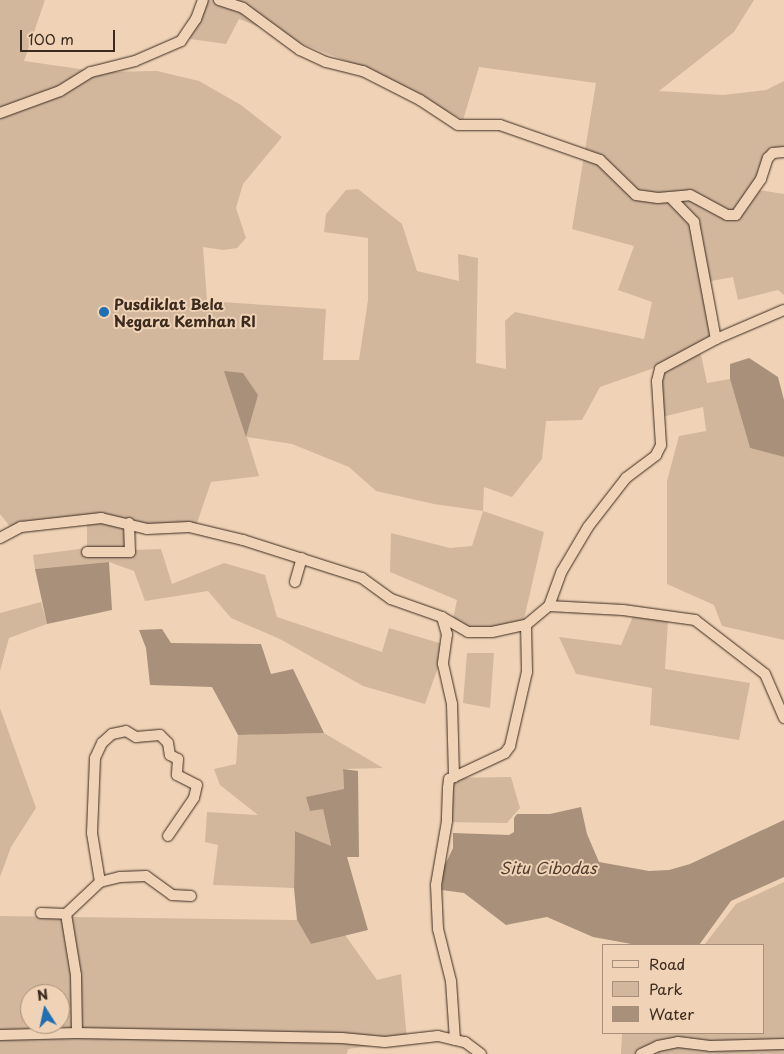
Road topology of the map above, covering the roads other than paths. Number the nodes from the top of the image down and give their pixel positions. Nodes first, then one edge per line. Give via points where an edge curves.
1 (203, 0) edge
2 (219, 0) edge
3 (0, 112) edge
4 (784, 152) edge
5 (670, 197) junction
6 (784, 310) edge
7 (716, 339) junction
8 (129, 523) junction
9 (0, 538) edge
10 (87, 552) dead end
11 (302, 558) junction
12 (295, 582) dead end
13 (549, 606) junction
14 (442, 617) junction
15 (526, 625) junction
16 (784, 718) edge
17 (454, 777) junction
18 (168, 836) dead end
19 (100, 882) junction
20 (190, 896) dead end
21 (41, 913) dead end
22 (66, 914) junction
23 (77, 1033) junction
24 (0, 1035) edge
25 (455, 1040) junction
26 (784, 1044) edge
27 (481, 1054) edge
28 (641, 1054) edge

1 - 3 street via 196,19 181,41 135,61 91,72 60,90
2 - 5 street via 243,8 300,50 326,62 363,70 458,124 500,125 600,160 636,195
4 - 5 street via 768,158 756,189 736,215 727,215 690,195
5 - 7 street via 694,222
6 - 7 street
7 - 13 street via 660,369 657,380 661,445 656,455 626,478 588,527 562,570
8 - 9 street via 100,518 49,522 21,527
8 - 10 street via 130,552
8 - 11 street via 147,529 189,527
11 - 12 street
11 - 14 street via 362,578 391,599
13 - 15 street
13 - 16 street via 623,610 695,620 765,674
14 - 15 street via 468,632 492,632
14 - 17 street via 447,634 443,664 452,704
15 - 17 street via 527,672 510,746 505,753
17 - 25 street via 449,779 447,821 436,885 438,929 451,981
18 - 19 street via 194,798 197,785 177,775 178,759 170,755 168,743 160,735 136,737 126,731 112,734 102,743 95,758 92,833
19 - 20 street via 146,876 172,895
19 - 22 street
21 - 22 street
22 - 23 street via 76,974
23 - 24 street
23 - 25 street via 342,1038 385,1042 438,1036
25 - 27 street via 465,1042
26 - 28 street via 710,1046 678,1042

